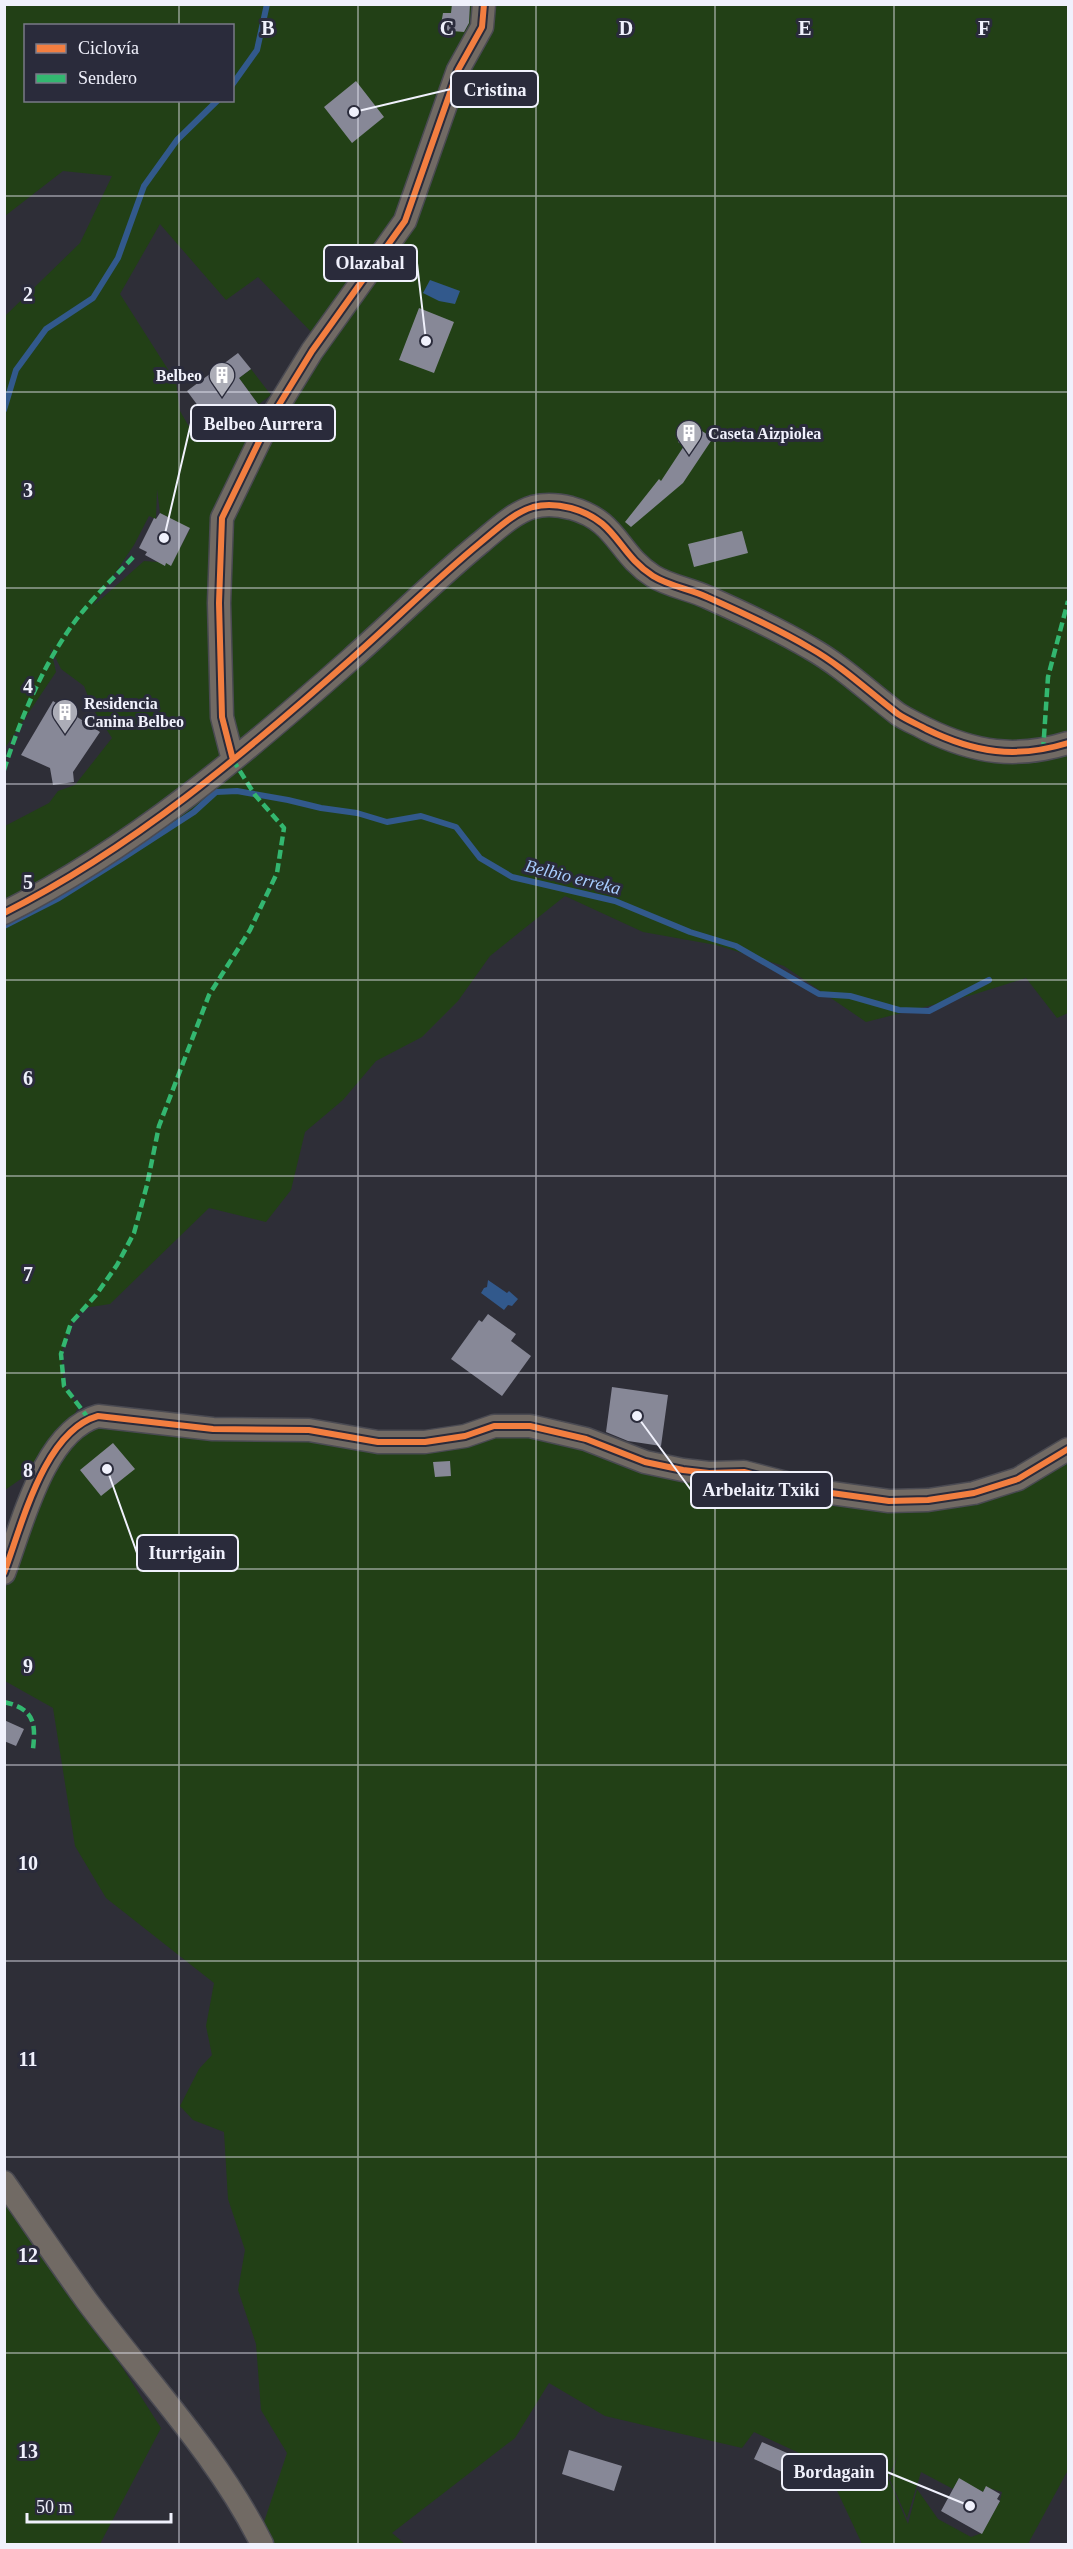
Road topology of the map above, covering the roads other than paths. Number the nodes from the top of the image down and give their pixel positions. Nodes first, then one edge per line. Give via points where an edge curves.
1 (484, 4) edge
2 (1068, 743) edge
3 (233, 760) junction
4 (4, 913) edge
5 (1068, 1449) edge
6 (4, 1573) edge
7 (4, 2182) edge
8 (262, 2544) edge

1 - 3 street via 482,27 458,70 405,221 306,361 269,421 222,518 222,717
2 - 3 street via 1043,751 992,752 954,742 901,716 812,649 704,595 657,579 641,568 606,525 589,513 559,505 532,507 508,520 441,574 383,630
3 - 4 street via 134,835 40,895
5 - 6 street via 1018,1479 974,1492 928,1500 890,1501 817,1491 744,1472 673,1468 645,1462 586,1439 530,1426 494,1426 465,1436 426,1442 378,1442 309,1430 213,1429 98,1416 65,1436 41,1475
7 - 8 street via 88,2302 194,2435

